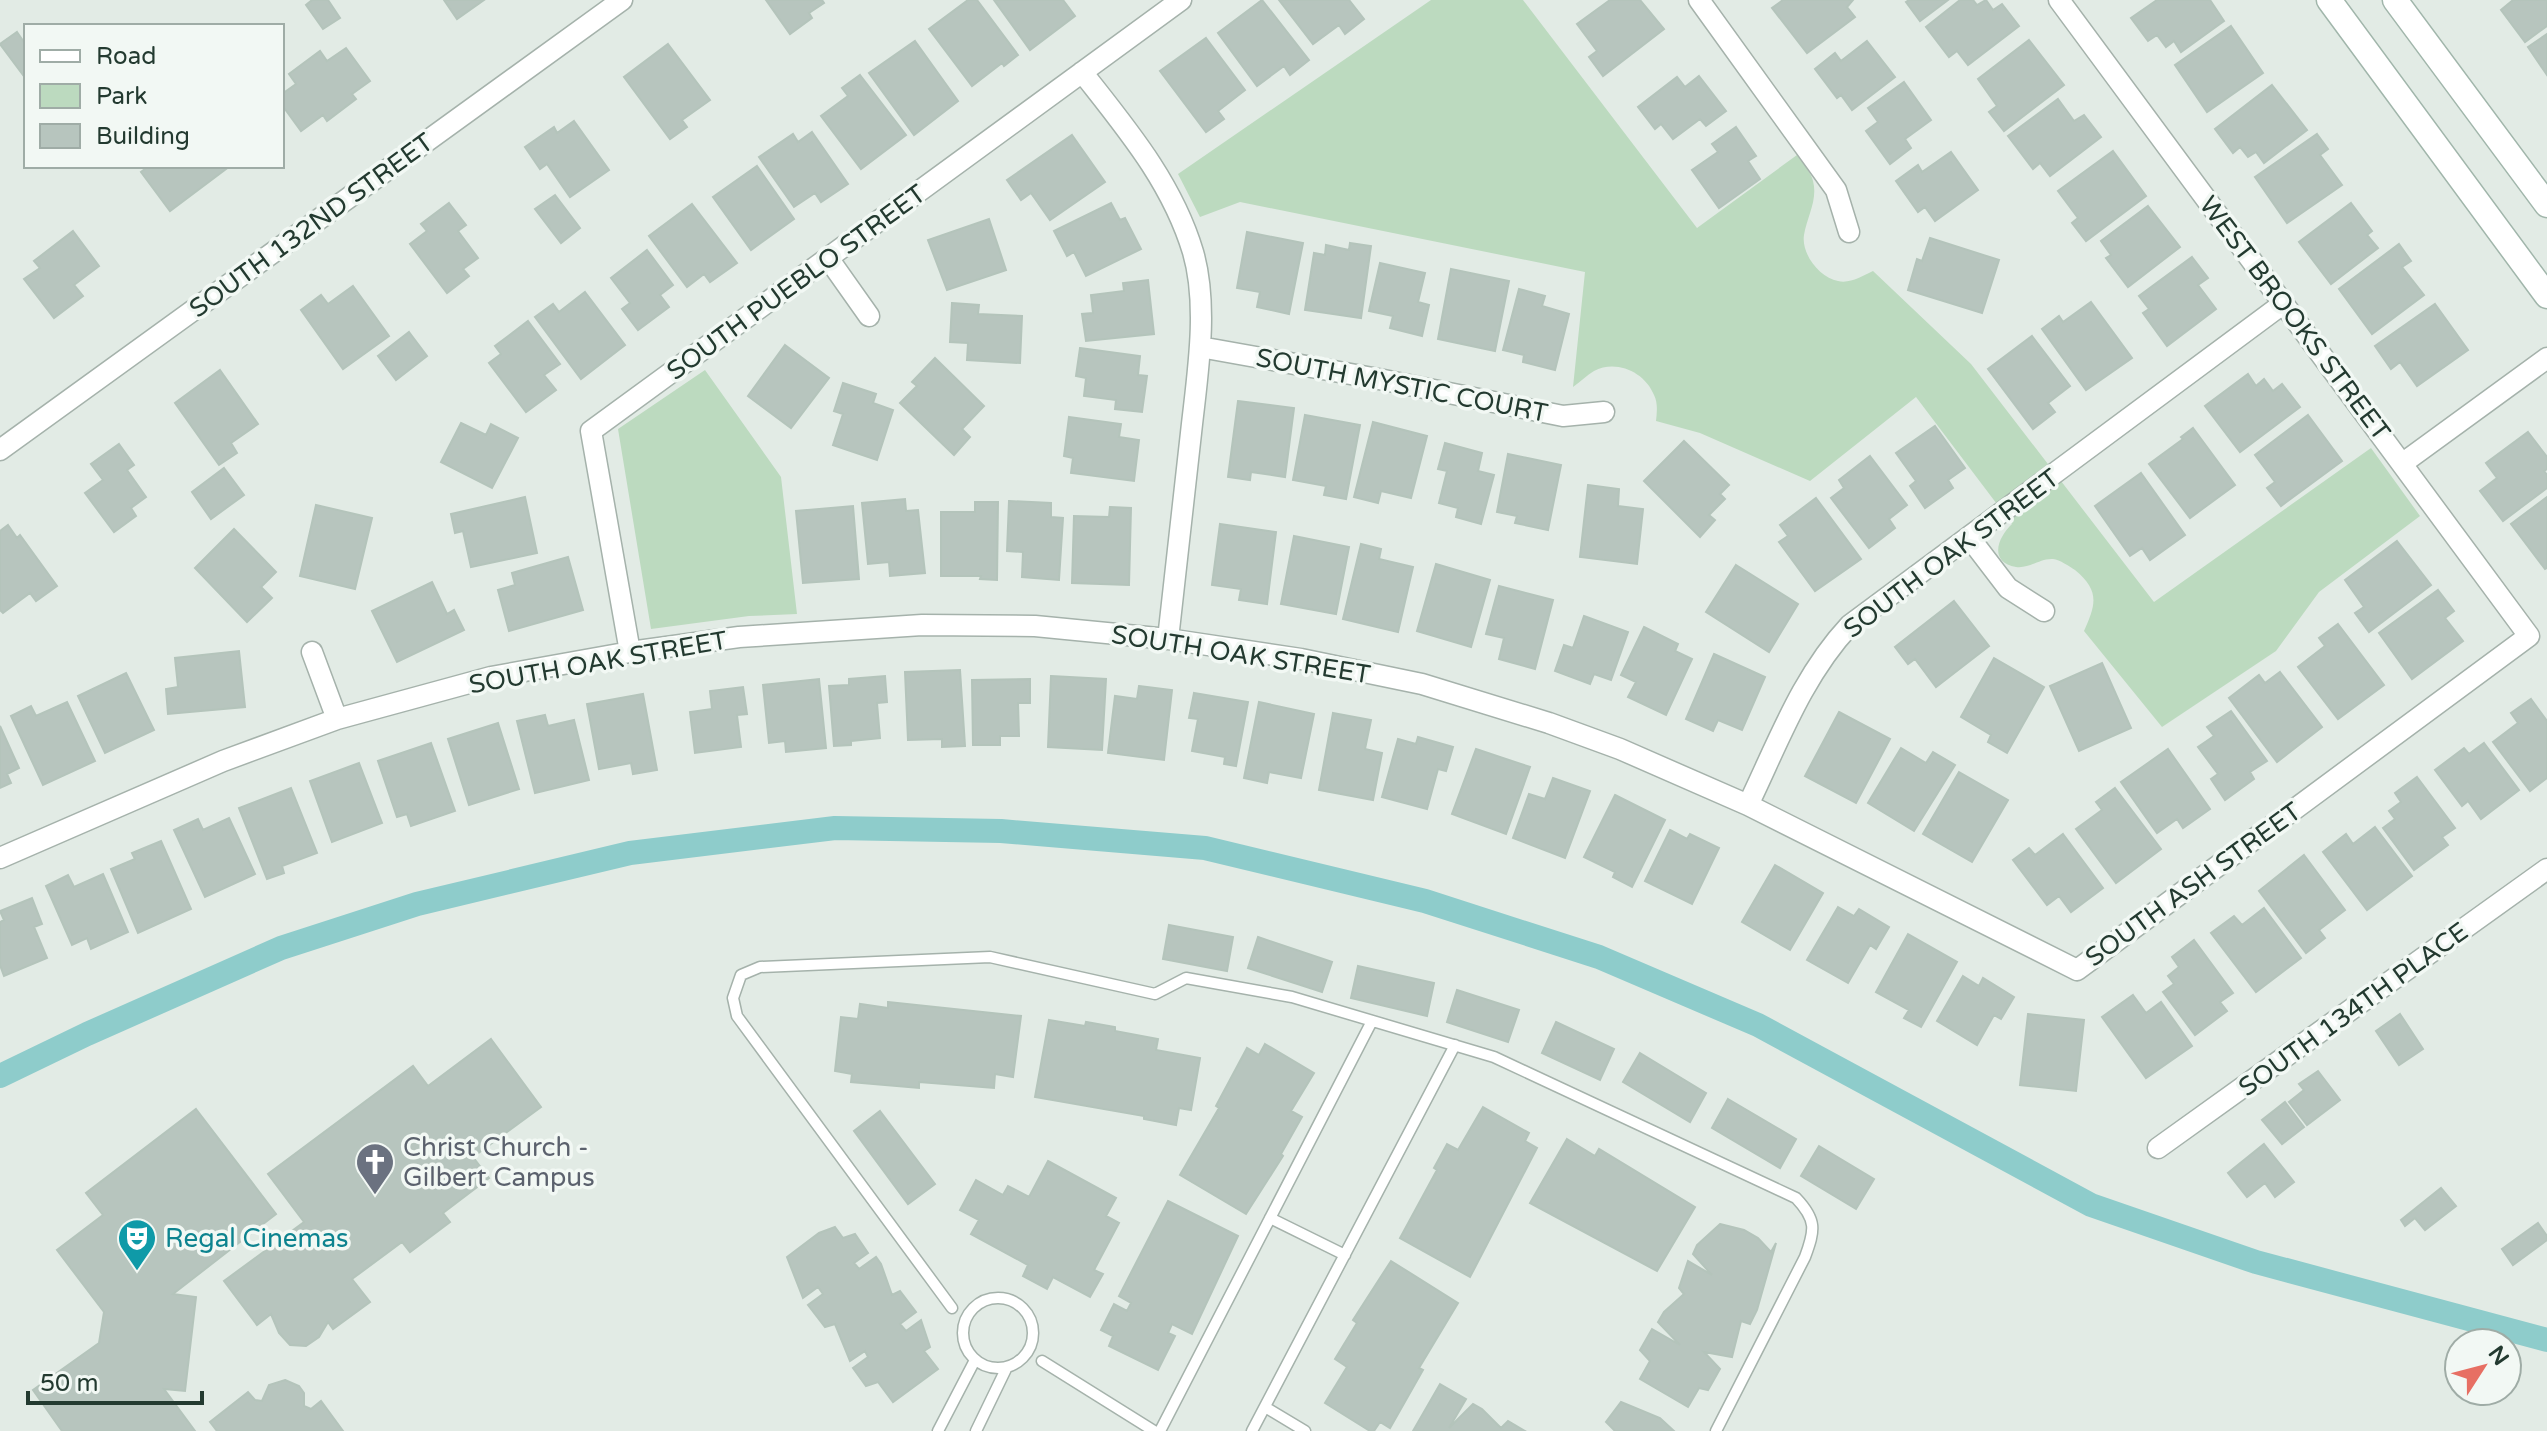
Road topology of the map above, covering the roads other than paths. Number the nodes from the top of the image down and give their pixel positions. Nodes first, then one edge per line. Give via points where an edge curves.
1 (622, 0) edge
2 (1181, 0) edge
3 (1699, 0) edge
4 (2059, 0) edge
5 (2329, 0) edge
6 (2395, 0) edge
7 (1082, 72) junction
8 (2547, 205) edge
9 (1849, 232) dead end
10 (828, 258) junction
11 (2547, 296) edge
12 (2284, 303) junction
13 (869, 316) dead end
14 (1200, 347) junction
15 (2547, 358) edge
16 (1604, 412) dead end
17 (0, 450) edge
18 (2403, 463) junction
19 (1969, 537) junction
20 (2044, 611) dead end
21 (2529, 636) joint
22 (1168, 639) junction
23 (312, 652) dead end
24 (630, 652) junction
25 (337, 719) junction
26 (1748, 805) junction
27 (0, 858) edge
28 (2547, 869) edge
29 (1372, 1021) junction
30 (1455, 1045) junction
31 (2158, 1148) dead end
32 (1270, 1218) junction
33 (1345, 1255) junction
34 (966, 1318) junction
35 (1027, 1353) junction
36 (975, 1360) junction
37 (1006, 1369) junction
38 (1265, 1407) junction
39 (938, 1431) edge
40 (976, 1431) edge
41 (1154, 1431) edge
42 (1160, 1431) edge
43 (1252, 1431) edge
44 (1305, 1431) edge
45 (1716, 1431) edge

1 - 17 street, SOUTH 132ND STREET
2 - 7 street, SOUTH PUEBLO STREET
3 - 9 street via 1836,190
4 - 12 street, WEST BROOKS STREET
5 - 11 main road
6 - 8 main road
7 - 10 street, SOUTH PUEBLO STREET
7 - 14 street via 1169,191 1199,282
10 - 13 street
10 - 24 street, SOUTH PUEBLO STREET via 591,431
12 - 18 street, WEST BROOKS STREET
12 - 19 street, SOUTH OAK STREET
14 - 16 street, SOUTH MYSTIC COURT via 1563,416
14 - 22 street
15 - 18 street
18 - 21 street, WEST BROOKS STREET
19 - 20 street via 2008,588
19 - 26 street, SOUTH OAK STREET via 1850,625 1833,644 1811,673
21 - 26 street, SOUTH ASH STREET via 2077,970
22 - 24 street, SOUTH OAK STREET via 1035,626 922,625 739,637
22 - 26 street, SOUTH OAK STREET via 1363,671 1465,697 1620,749
23 - 25 street
24 - 25 street, SOUTH OAK STREET via 491,677
25 - 27 street, SOUTH OAK STREET via 223,761
28 - 31 street, SOUTH 134TH PLACE
29 - 30 lane
29 - 32 lane
29 - 34 lane via 1292,997 1186,978 1155,994 990,957 760,967 741,975 733,998 737,1016 952,1308
30 - 33 lane
30 - 45 lane via 1575,1094 1796,1198 1808,1210 1814,1231 1805,1257
32 - 33 lane
32 - 42 lane
33 - 38 lane
34 - 35 lane via 988,1298 1011,1300 1032,1325
34 - 36 lane via 965,1346
35 - 37 lane
35 - 41 lane
36 - 37 lane
36 - 39 lane
37 - 40 lane
38 - 43 lane
38 - 44 lane

